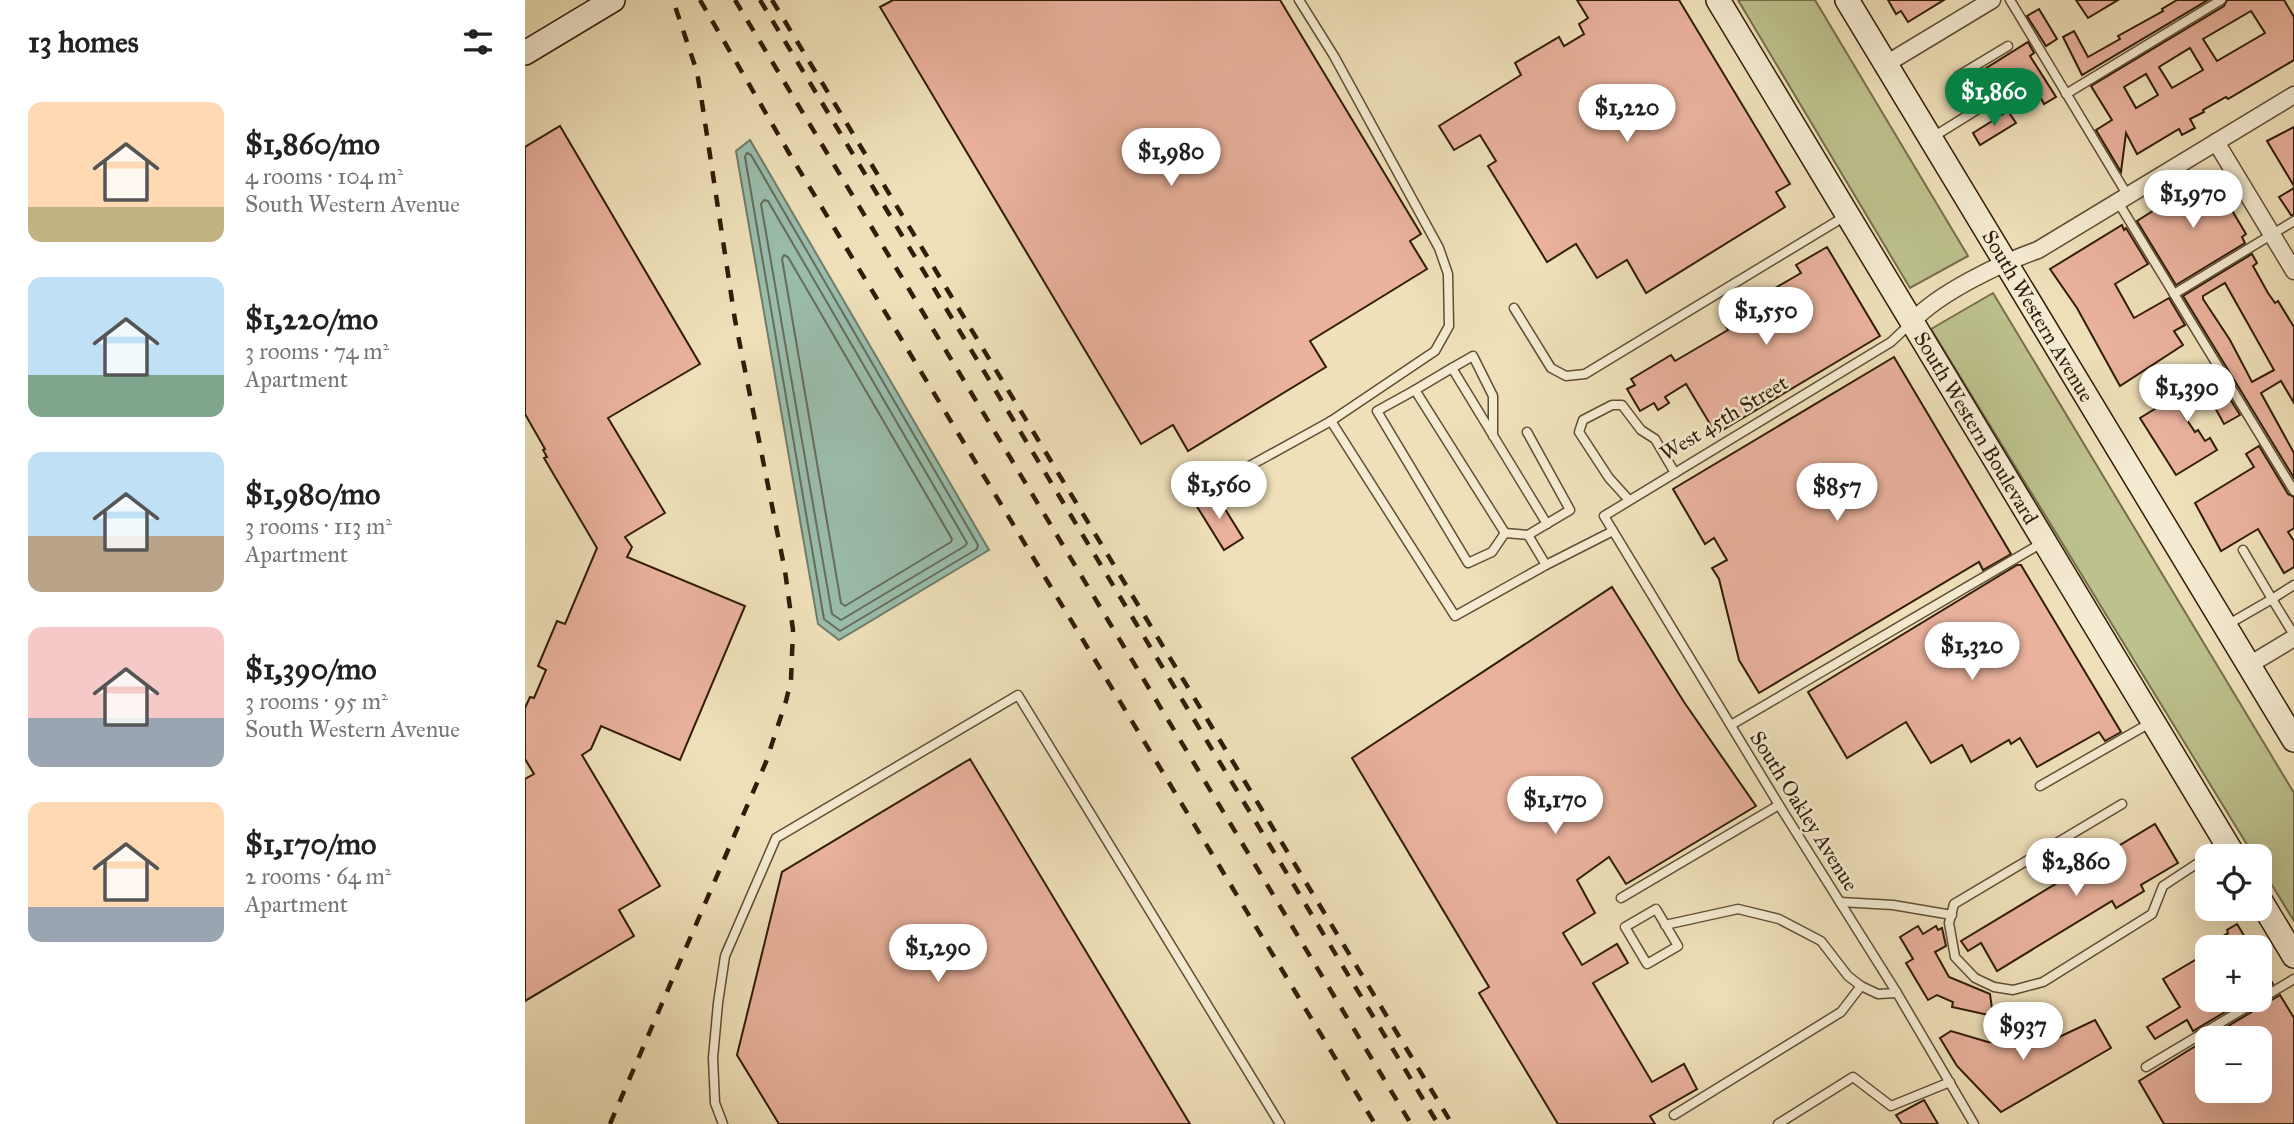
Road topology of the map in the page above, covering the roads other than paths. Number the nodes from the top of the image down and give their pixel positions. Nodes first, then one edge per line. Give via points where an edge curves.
1 (613, 0) edge
2 (1299, 0) edge
3 (1719, 0) edge
4 (1847, 0) edge
5 (1992, 0) edge
6 (2010, 0) edge
7 (2221, 0) edge
8 (2008, 46) dead end
9 (525, 53) edge
10 (1886, 64) junction
11 (2066, 94) junction
12 (2294, 95) edge
13 (1931, 139) junction
14 (2216, 142) junction
15 (2122, 199) junction
16 (1847, 214) junction
17 (2294, 221) edge
18 (2272, 234) junction
19 (2005, 262) junction
20 (2294, 271) edge
21 (2174, 294) junction
22 (1514, 308) dead end
23 (1912, 322) junction
24 (1452, 368) junction
25 (1415, 390) junction
26 (1331, 421) junction
27 (1527, 432) dead end
28 (1493, 436) junction
29 (1675, 472) junction
30 (1226, 479) dead end
31 (2294, 491) edge
32 (1629, 500) junction
33 (1604, 516) joint
34 (1546, 524) junction
35 (1613, 531) junction
36 (1505, 533) junction
37 (1528, 535) junction
38 (2045, 542) junction
39 (2243, 550) dead end
40 (1546, 565) junction
41 (2294, 585) edge
42 (2272, 599) junction
43 (2225, 626) junction
44 (2294, 637) edge
45 (2249, 665) junction
46 (2153, 722) junction
47 (1731, 726) junction
48 (2294, 740) edge
49 (2040, 786) dead end
50 (2122, 804) dead end
51 (1779, 805) junction
52 (2214, 844) edge
53 (2195, 867) edge
54 (1621, 898) dead end
55 (1840, 902) junction
56 (1952, 915) junction
57 (2272, 920) edge
58 (1665, 925) junction
59 (2294, 956) edge
60 (2294, 979) edge
61 (1861, 986) junction
62 (1897, 993) junction
63 (2146, 1067) dead end
64 (1950, 1082) junction
65 (1674, 1115) dead end
66 (723, 1124) edge
67 (1280, 1124) edge
68 (1777, 1124) edge
69 (1975, 1124) edge

1 - 9 street
2 - 26 lane via 1439,248 1448,274 1449,326 1435,351
3 - 16 street, South Western Boulevard
4 - 10 street, South Western Avenue
5 - 10 street
6 - 11 lane
7 - 11 lane
8 - 13 lane via 1958,76 1978,109
10 - 13 street, South Western Avenue
11 - 15 lane
12 - 14 street, West 45th Street
13 - 19 street, South Western Avenue
14 - 15 street, West 45th Street
14 - 18 street
15 - 19 street, West 45th Street via 2038,250
15 - 21 lane
16 - 22 lane via 1585,374 1566,376 1551,368
16 - 23 street, South Western Boulevard
17 - 18 lane
18 - 20 street
18 - 21 lane
19 - 23 street, West 45th Street via 1922,311
19 - 43 street, South Western Avenue
21 - 31 lane
23 - 29 lane, West 45th Street via 1891,342
23 - 38 street, South Western Boulevard
24 - 25 lane
24 - 28 lane
24 - 28 lane via 1473,356 1493,396
25 - 36 lane
25 - 36 lane via 1377,411 1468,563 1492,552
26 - 30 lane
26 - 40 lane via 1455,616
27 - 34 lane via 1570,510
28 - 34 lane
29 - 32 lane, West 45th Street
29 - 32 lane via 1655,439 1641,430 1622,405 1612,405 1583,420 1579,432
32 - 33 lane, West 45th Street
33 - 35 lane, South Oakley Avenue
34 - 37 lane
35 - 40 lane
35 - 47 lane, South Oakley Avenue
36 - 37 lane
37 - 40 lane
38 - 46 street, South Western Boulevard
38 - 47 lane
39 - 42 lane
41 - 42 lane
42 - 43 lane
42 - 44 lane
43 - 45 street, South Western Avenue
44 - 45 street
45 - 48 street, South Western Avenue
46 - 49 lane
46 - 52 street, South Western Boulevard
47 - 51 lane, South Oakley Avenue
50 - 56 lane via 1954,904
51 - 54 lane
51 - 55 lane, South Oakley Avenue
53 - 56 lane via 2163,886 2152,914 2042,982 2013,990 1975,978 1955,957 1949,923
55 - 56 lane
55 - 62 lane, South Oakley Avenue
57 - 59 street
58 - 58 lane via 1678,946 1647,964 1625,927 1656,909
58 - 61 lane via 1738,909 1779,919 1821,941
60 - 63 lane
61 - 62 lane via 1878,993
61 - 65 lane via 1841,1012
62 - 64 lane, South Oakley Avenue
64 - 68 lane via 1891,1106 1853,1077
64 - 69 lane, South Oakley Avenue
66 - 67 lane via 715,1103 713,1058 725,956 776,838 1018,695

